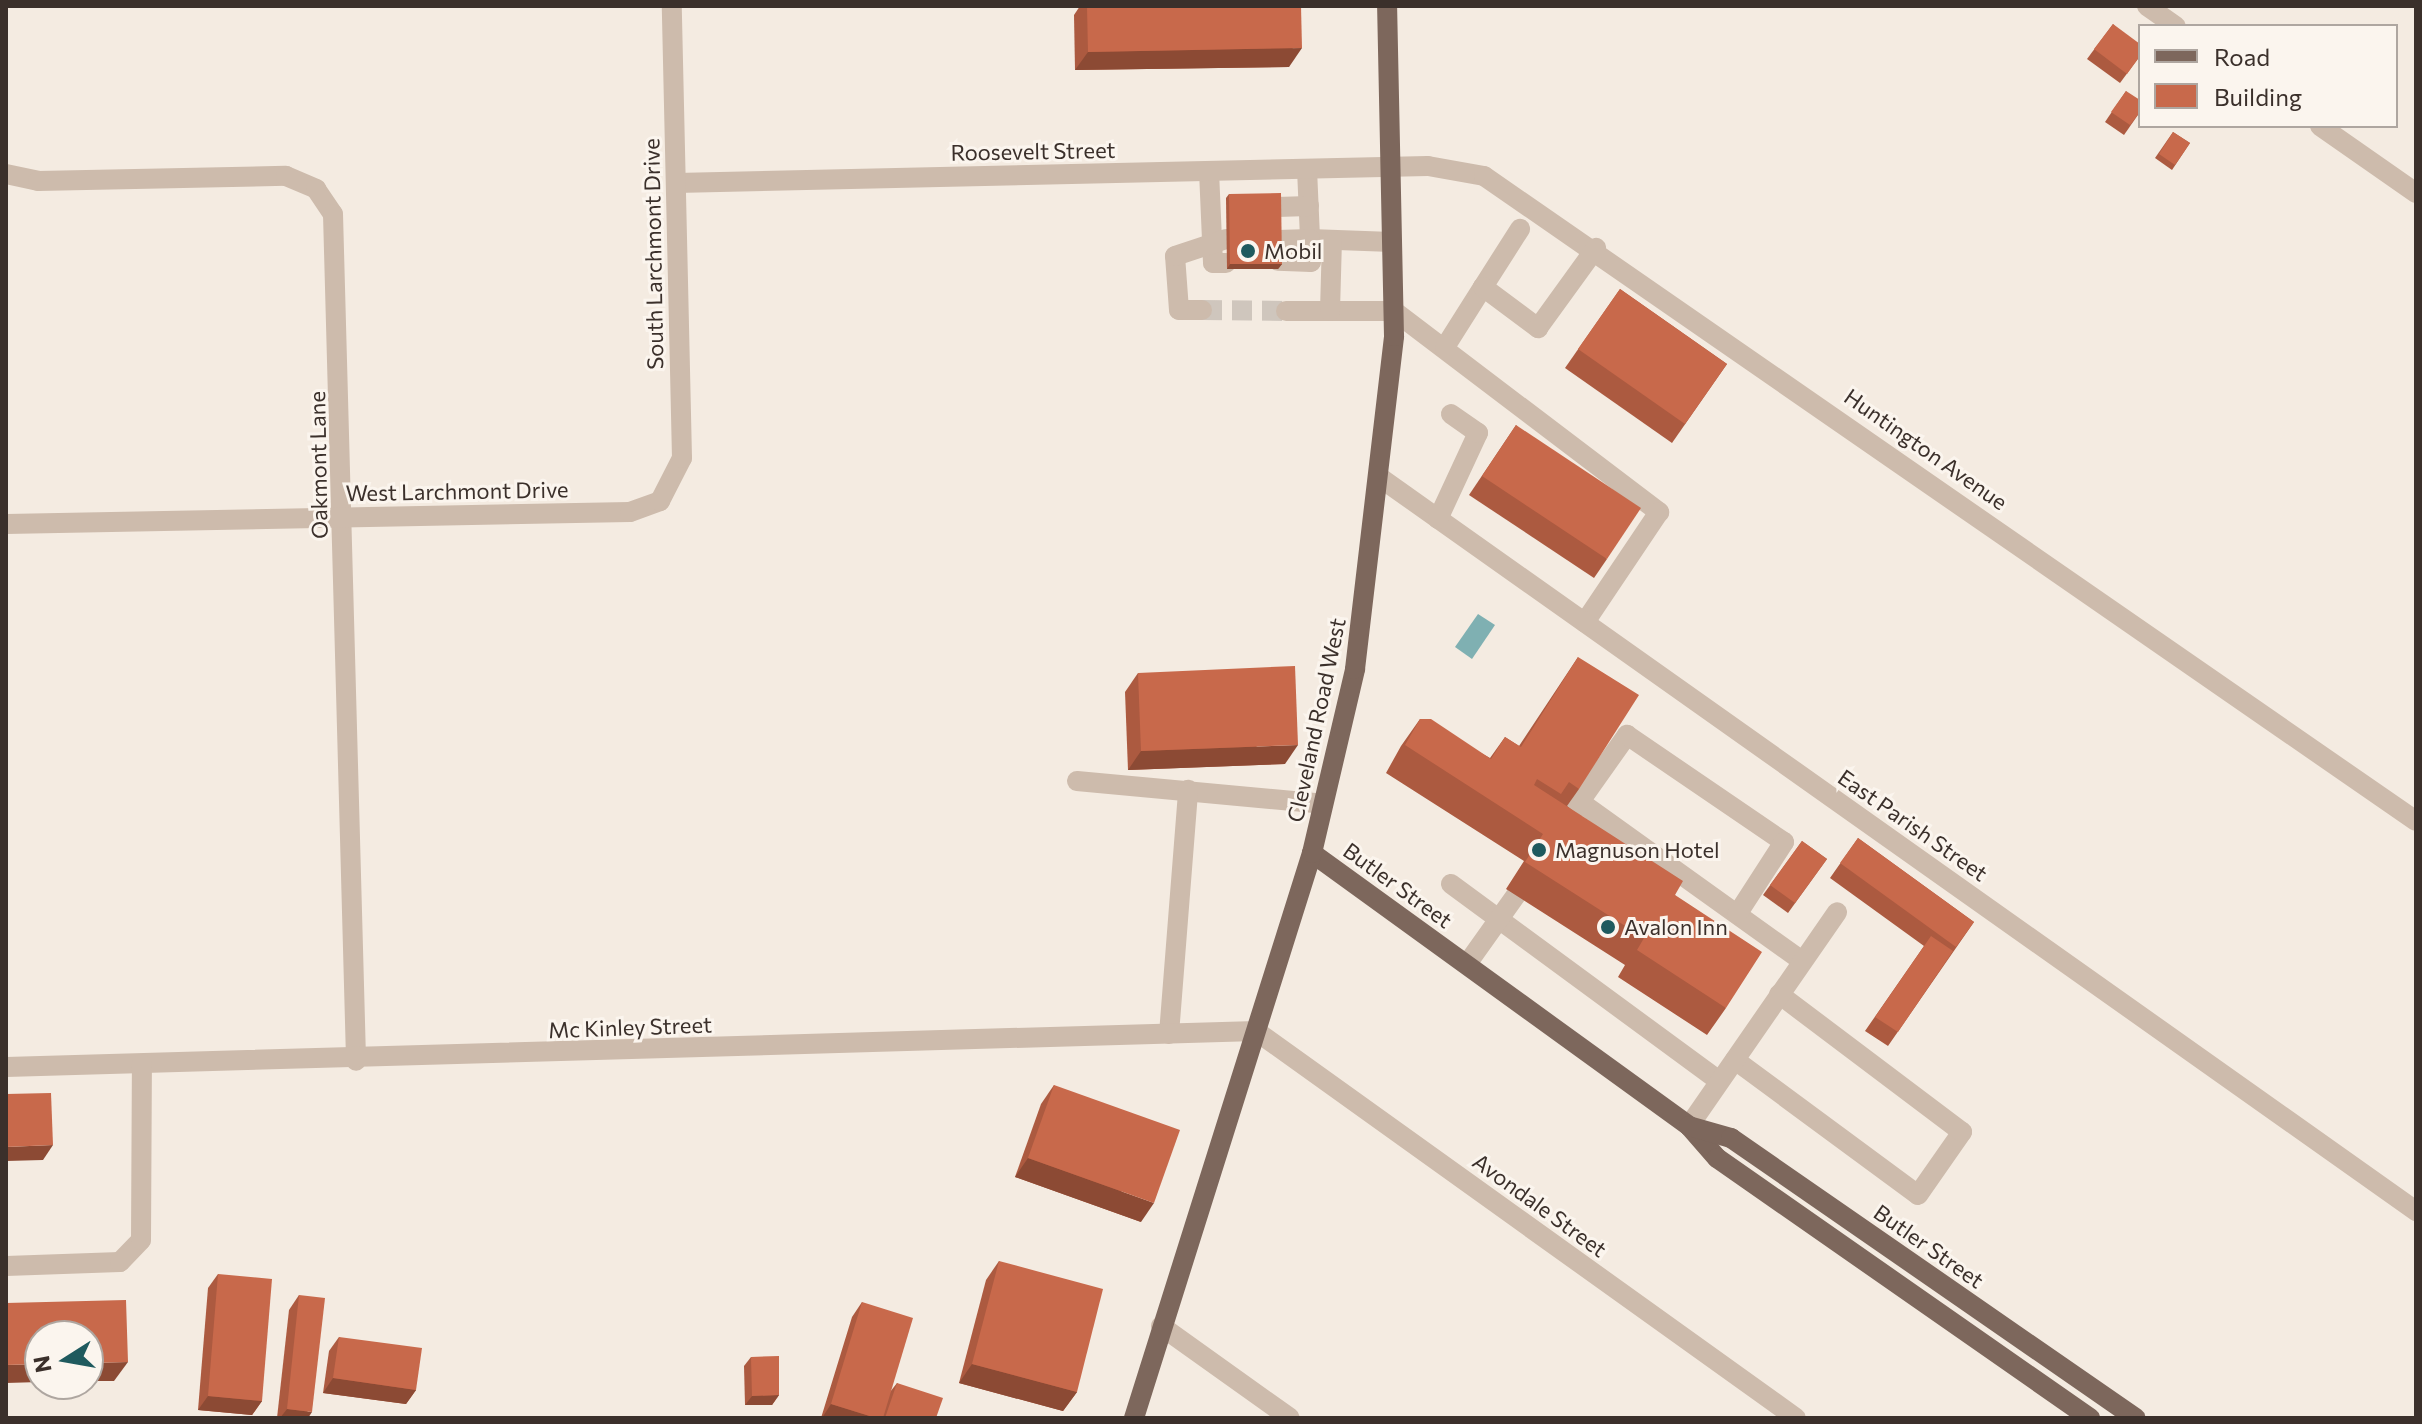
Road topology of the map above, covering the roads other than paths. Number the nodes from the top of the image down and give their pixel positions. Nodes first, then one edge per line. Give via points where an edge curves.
1 (672, 6) edge
2 (1387, 6) edge
3 (2147, 6) edge
4 (2173, 24) edge
5 (2323, 128) edge
6 (1390, 167) junction
7 (1307, 169) junction
8 (1209, 171) junction
9 (6, 174) edge
10 (676, 183) junction
11 (2416, 193) edge
12 (1309, 206) junction
13 (1277, 207) edge
14 (1520, 229) dead end
15 (1310, 239) junction
16 (1218, 240) junction
17 (1332, 240) junction
18 (1392, 242) junction
19 (1596, 248) junction
20 (1278, 250) edge
21 (1226, 263) edge
22 (1483, 287) junction
23 (1202, 310) tunnel mouth
24 (1286, 311) tunnel mouth
25 (1330, 311) junction
26 (1394, 311) junction
27 (1445, 347) junction
28 (1451, 414) dead end
29 (1382, 479) junction
30 (665, 497) joint
31 (343, 517) junction
32 (1438, 519) junction
33 (6, 524) edge
34 (1585, 622) junction
35 (1077, 781) dead end
36 (1188, 790) junction
37 (1580, 802) junction
38 (1323, 804) junction
39 (2416, 821) edge
40 (1555, 838) edge
41 (1312, 853) junction
42 (1451, 884) dead end
43 (1516, 895) dead end
44 (1837, 912) dead end
45 (1738, 913) junction
46 (1500, 918) junction
47 (1802, 961) junction
48 (1467, 964) junction
49 (1779, 994) junction
50 (1256, 1031) junction
51 (1169, 1034) junction
52 (1735, 1060) junction
53 (356, 1061) junction
54 (142, 1064) junction
55 (6, 1067) edge
56 (1719, 1081) junction
57 (1689, 1126) junction
58 (2416, 1211) edge
59 (6, 1266) edge
60 (1161, 1326) junction
61 (1134, 1418) edge
62 (1290, 1418) edge
63 (1796, 1418) edge
64 (2090, 1418) edge
65 (2135, 1418) edge

1 - 10 street, South Larchmont Drive
2 - 6 main road, Cleveland Road West
3 - 4 street
5 - 11 street
6 - 7 street, Roosevelt Street
6 - 18 main road, Cleveland Road West
6 - 19 street, Huntington Avenue via 1484,176
7 - 8 street, Roosevelt Street
7 - 12 street
8 - 10 street, Roosevelt Street
8 - 16 street
9 - 31 street, Oakmont Lane via 38,181 286,176 321,194 336,237
10 - 30 street, South Larchmont Drive via 682,458
12 - 13 street
12 - 15 street
14 - 22 street
15 - 17 street
15 - 20 street
16 - 21 street via 1213,263
16 - 23 street via 1175,256 1179,310
17 - 18 street
17 - 25 street
18 - 26 main road, Cleveland Road West
19 - 22 street via 1538,328
19 - 39 street, Huntington Avenue
22 - 27 street
24 - 25 street
25 - 26 street
26 - 27 street
26 - 29 main road, Cleveland Road West
27 - 34 street via 1659,512
28 - 32 street via 1478,433
29 - 32 street, East Parish Street
29 - 38 main road, Cleveland Road West via 1355,669
30 - 31 street, West Larchmont Drive via 630,512
31 - 33 street, West Larchmont Drive
31 - 53 street, Oakmont Lane
32 - 34 street, East Parish Street
34 - 58 street, East Parish Street
35 - 36 street
36 - 38 street
36 - 51 street
37 - 40 street
37 - 45 street
37 - 45 street via 1627,735 1784,842
38 - 41 main road, Cleveland Road West
41 - 48 main road, Butler Street
41 - 50 main road, Cleveland Road West
42 - 46 street
43 - 46 street
44 - 47 street
45 - 47 street
46 - 48 street
46 - 56 street
47 - 49 street
48 - 57 main road, Butler Street
49 - 52 street
49 - 52 street via 1962,1132 1918,1195
50 - 51 street, Mc Kinley Street
50 - 60 main road, Cleveland Road West
50 - 63 street, Avondale Street
51 - 53 street, Mc Kinley Street
52 - 56 street
53 - 54 street, Mc Kinley Street
54 - 55 street, Mc Kinley Street
54 - 59 street via 141,1240 120,1262
56 - 57 street
57 - 64 main road, Butler Street via 1717,1158
57 - 65 main road, Butler Street via 1731,1138
60 - 61 main road, Cleveland Road West
60 - 62 street

